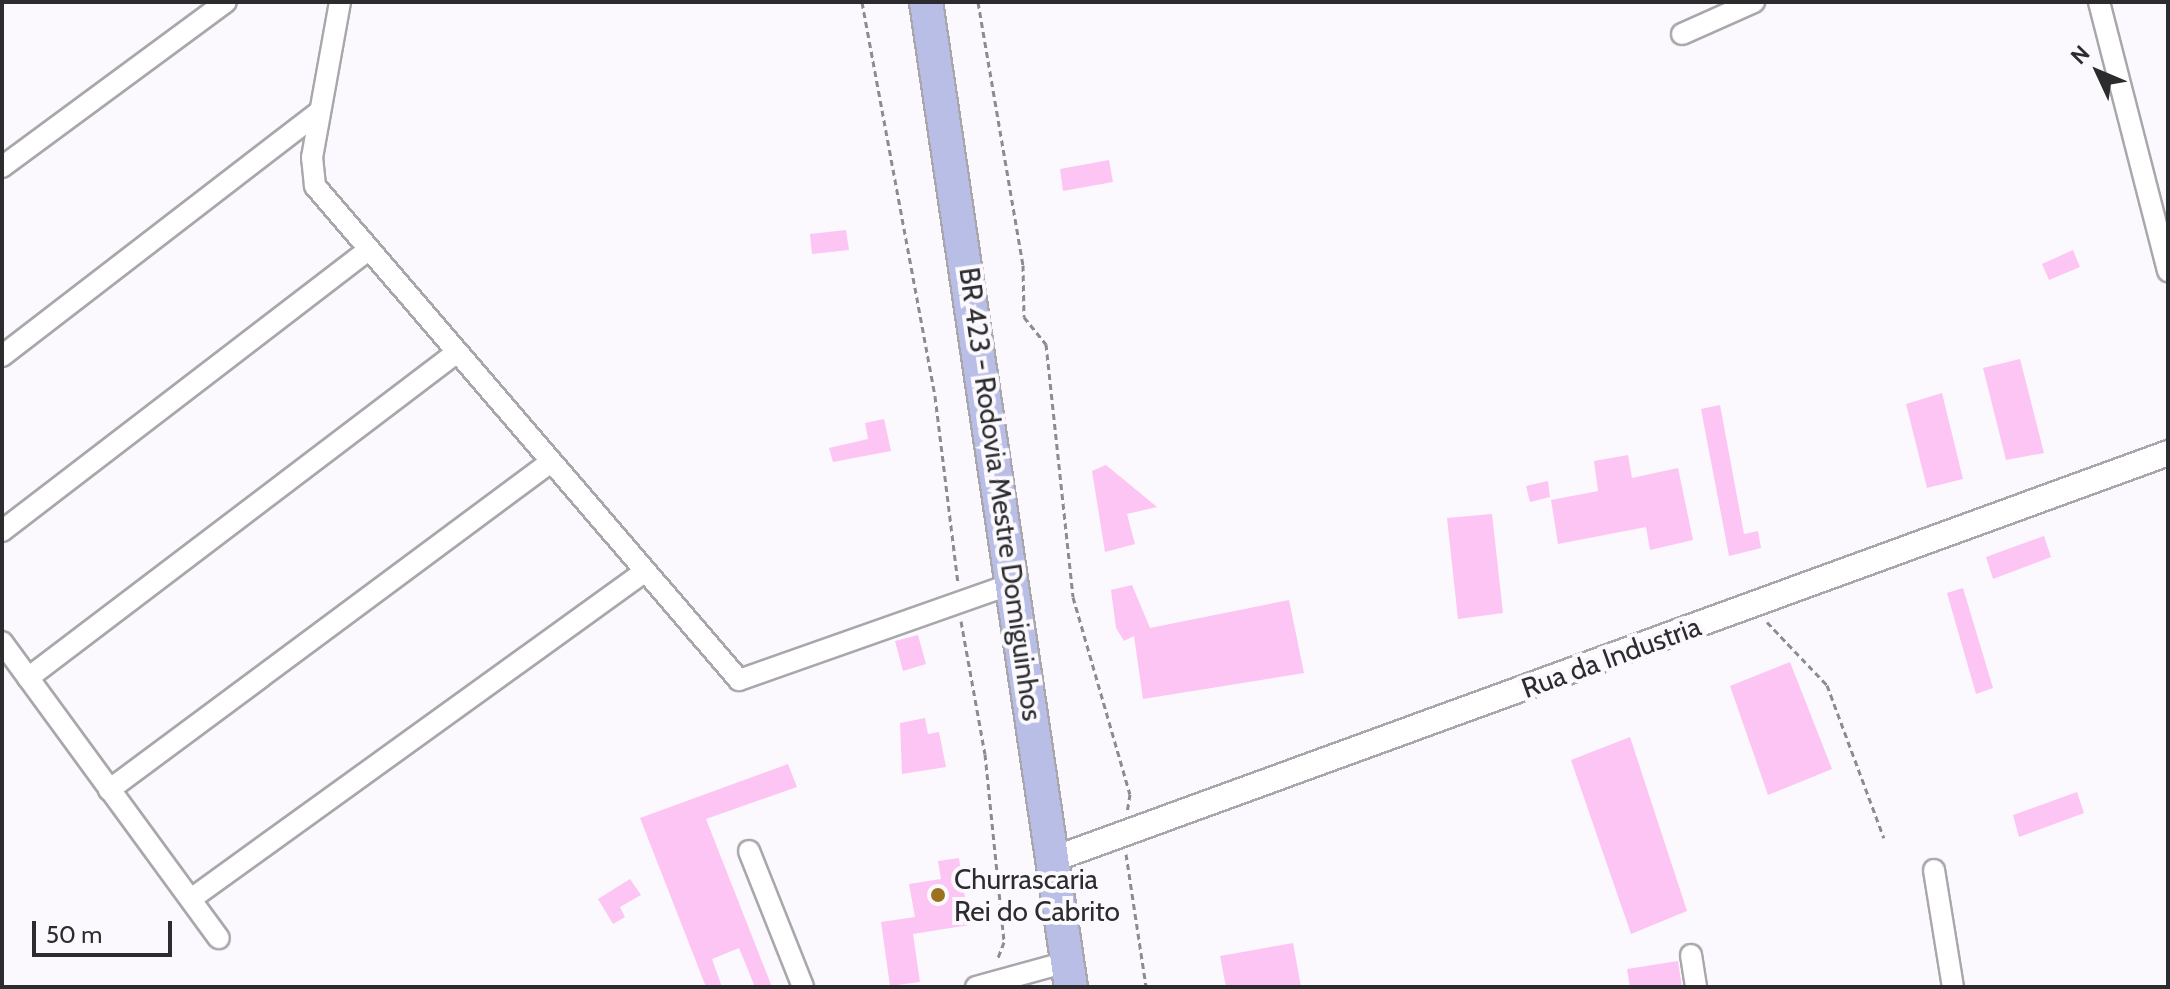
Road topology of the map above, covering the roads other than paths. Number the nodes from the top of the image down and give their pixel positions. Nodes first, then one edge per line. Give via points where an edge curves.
1 (226, 2) edge
2 (340, 2) edge
3 (1754, 2) edge
4 (2099, 2) edge
5 (932, 5) edge
6 (1682, 34) dead end
7 (320, 111) junction
8 (2, 167) edge
9 (366, 252) junction
10 (2168, 271) edge
11 (456, 353) junction
12 (2, 356) edge
13 (2168, 453) edge
14 (548, 464) junction
15 (2, 531) edge
16 (644, 572) junction
17 (1014, 583) junction
18 (2, 642) edge
19 (28, 678) junction
20 (109, 790) junction
21 (749, 851) dead end
22 (1054, 859) junction
23 (1934, 870) dead end
24 (191, 899) junction
25 (219, 938) dead end
26 (1691, 955) dead end
27 (1069, 974) edge
28 (984, 986) edge
29 (803, 987) edge
30 (1696, 987) edge
31 (1953, 987) edge

1 - 8 street
2 - 7 street
3 - 6 street
4 - 10 street
5 - 17 main road, BR 423 - Rodovia Mestre Domiguinhos
7 - 9 street via 315,186
7 - 12 street
9 - 11 street
9 - 15 street
11 - 14 street
11 - 19 street
13 - 22 street, Rua da Industria
14 - 16 street
14 - 20 street
16 - 17 street via 739,680
16 - 24 street
17 - 22 main road, BR 423 - Rodovia Mestre Domiguinhos
18 - 19 street
19 - 20 street
20 - 24 street
21 - 29 street
22 - 27 main road, BR 423 - Rodovia Mestre Domiguinhos
23 - 31 street
24 - 25 street
26 - 30 street
27 - 28 street

